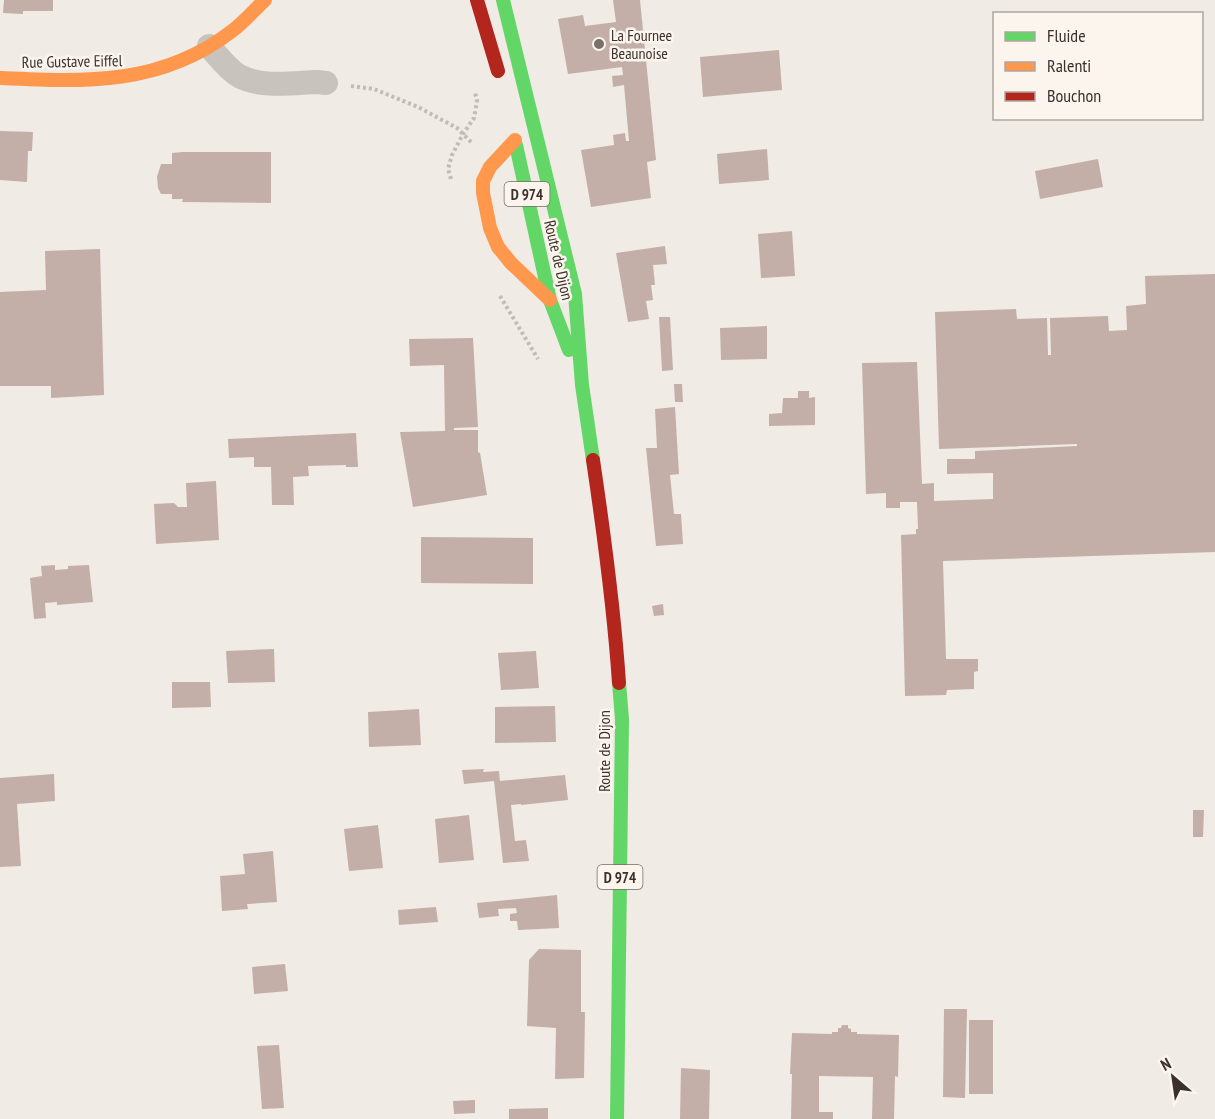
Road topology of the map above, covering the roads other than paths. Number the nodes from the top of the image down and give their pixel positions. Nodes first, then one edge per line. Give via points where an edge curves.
1 (265, 0) edge
2 (477, 0) edge
3 (503, 0) edge
4 (209, 46) junction
5 (0, 78) edge
6 (326, 83) road end
7 (501, 84) dead end
8 (550, 300) junction
9 (582, 385) junction
10 (616, 1119) edge

1 - 4 main road, Rue Gustave Eiffel via 234,30
2 - 7 main road
3 - 9 main road, Route de Dijon / D 974 via 575,294
4 - 5 main road, Rue Gustave Eiffel via 177,63 111,80
4 - 6 street via 239,76 261,84
8 - 8 main road, Route de Dijon / D 974 via 514,134 483,181 490,228 511,263
8 - 9 main road, Route de Dijon / D 974
9 - 10 main road, Route de Dijon / D 974 via 611,587 622,718

